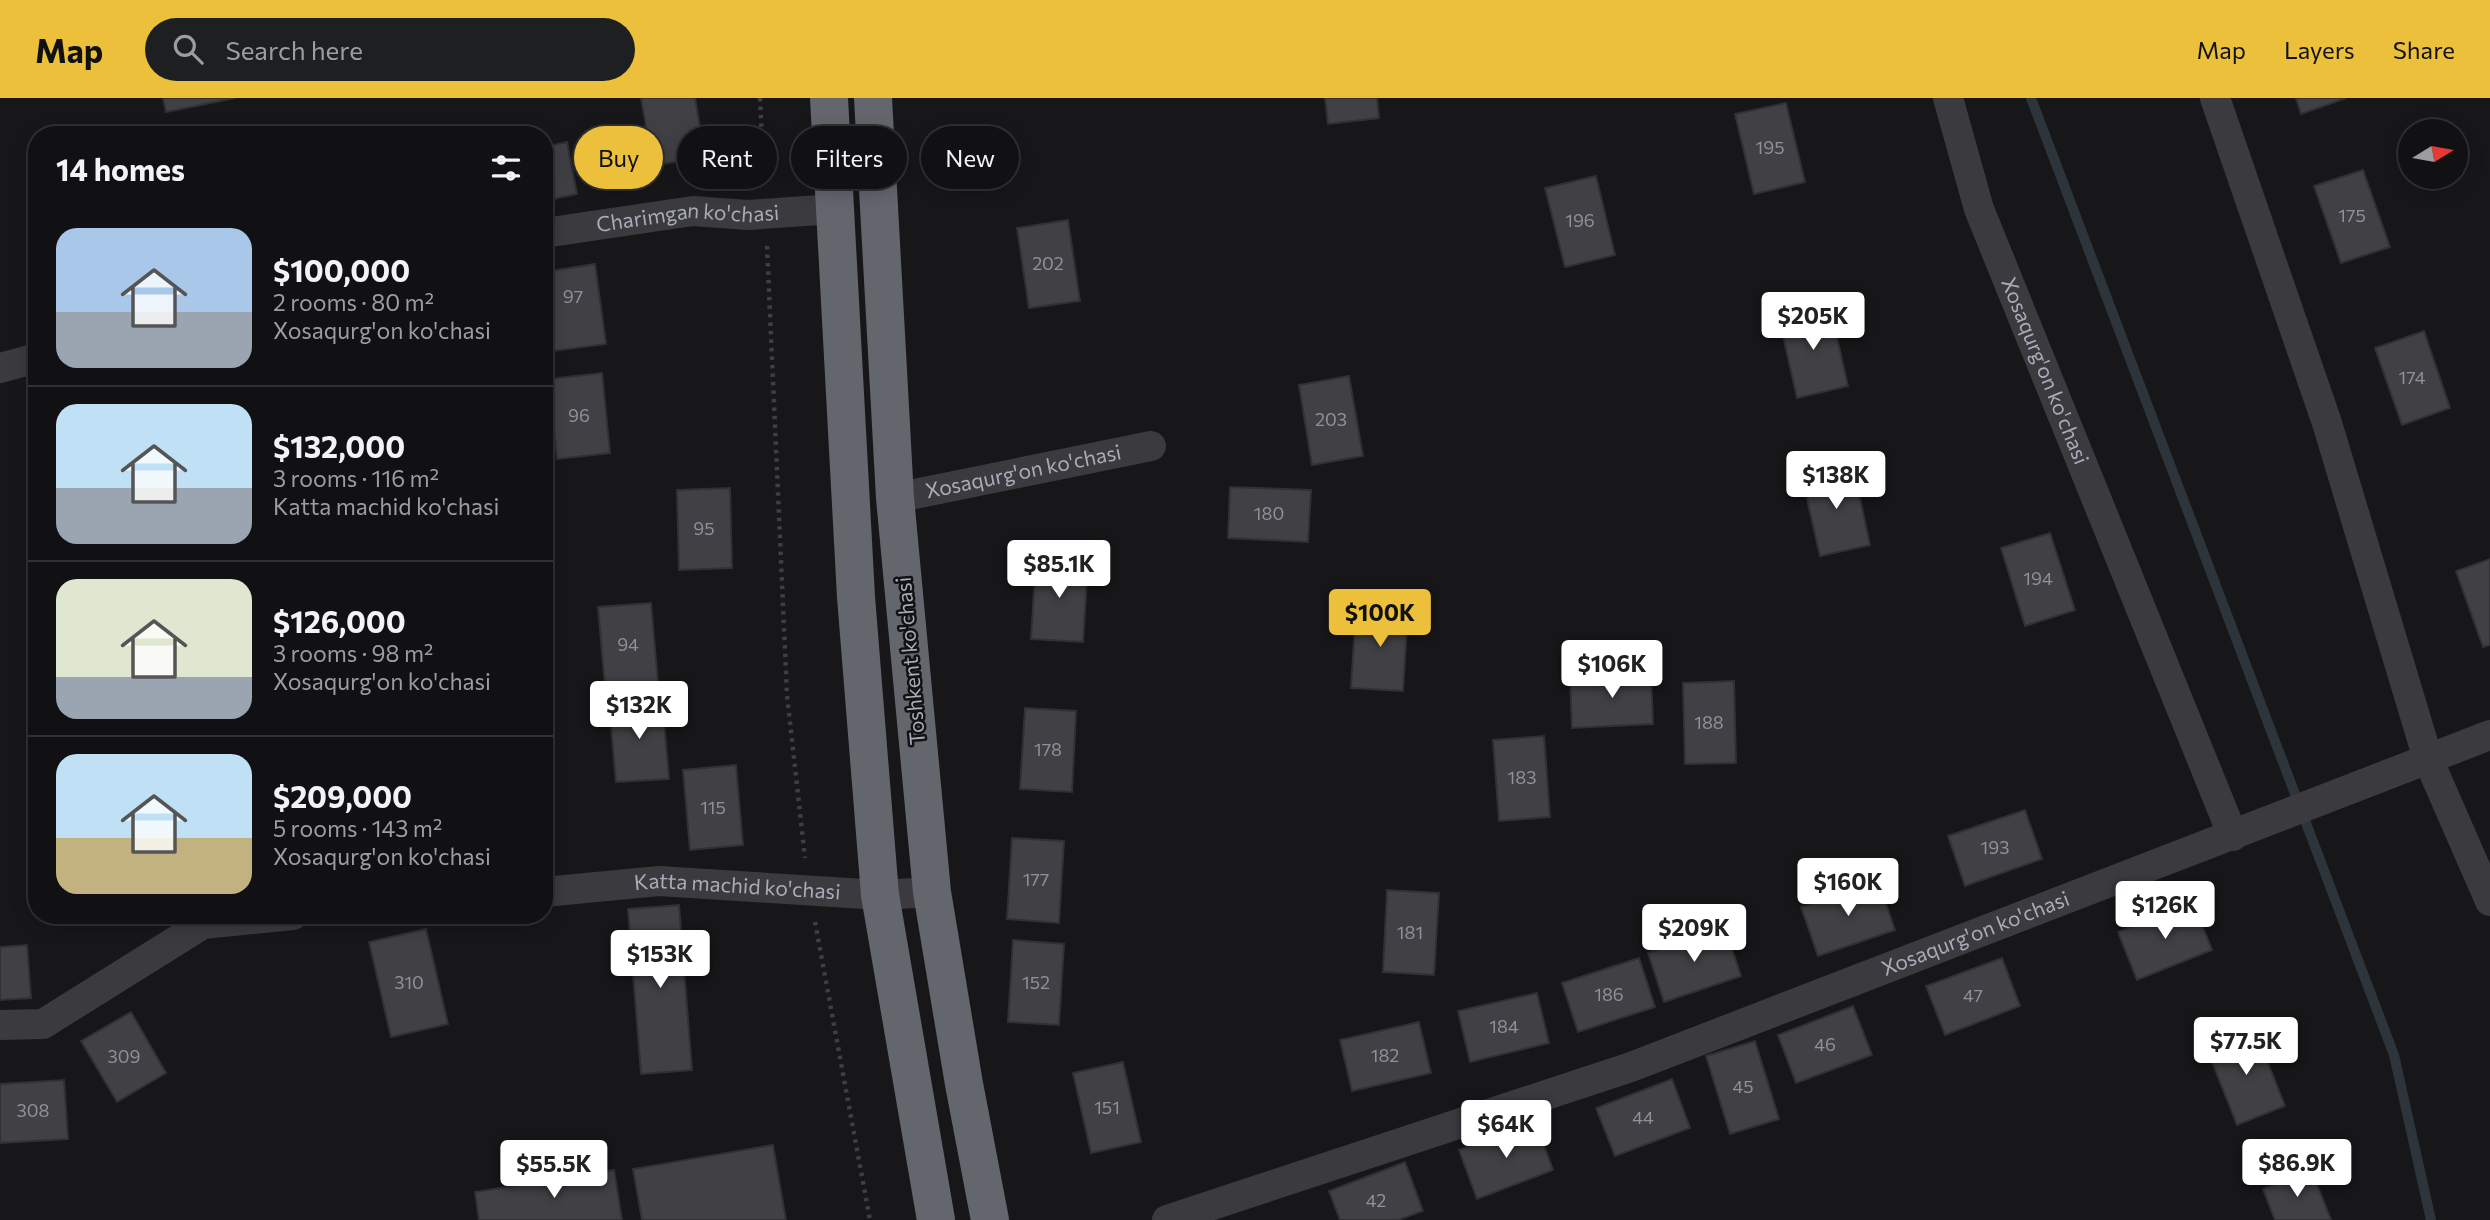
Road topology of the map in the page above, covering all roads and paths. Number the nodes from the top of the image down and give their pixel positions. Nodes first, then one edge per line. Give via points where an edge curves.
1 (760, 98) edge
2 (828, 98) edge
3 (873, 98) edge
4 (1948, 98) edge
5 (2215, 98) edge
6 (834, 209) junction
7 (766, 214) junction
8 (553, 232) edge
9 (28, 360) edge
10 (0, 368) edge
11 (1151, 446) dead end
12 (895, 498) junction
13 (2490, 735) edge
14 (2428, 759) junction
15 (2233, 836) junction
16 (809, 890) junction
17 (553, 891) edge
18 (932, 892) junction
19 (880, 895) junction
20 (2490, 901) edge
21 (203, 924) edge
22 (177, 928) edge
23 (0, 1025) edge
24 (870, 1220) edge
25 (936, 1220) edge
26 (990, 1220) edge
27 (1167, 1220) edge

1 - 7 path
2 - 6 highway
3 - 12 highway, Toshkent ko'chasi
4 - 15 street, Xosaqurg'on ko'chasi via 1979,209
5 - 14 street via 2327,423
6 - 7 street, Charimgan ko'chasi
6 - 19 highway via 856,597
7 - 8 street, Charimgan ko'chasi via 692,211
7 - 16 path via 786,695
9 - 10 street
11 - 12 street, Xosaqurg'on ko'chasi
12 - 18 highway, Toshkent ko'chasi
13 - 14 street
14 - 15 street
14 - 20 street
15 - 27 street, Xosaqurg'on ko'chasi via 1631,1068
16 - 17 street, Katta machid ko'chasi via 659,881
16 - 19 street, Katta machid ko'chasi
16 - 24 path
18 - 19 street, Katta machid ko'chasi
18 - 26 highway, Toshkent ko'chasi
19 - 25 highway
21 - 22 street
22 - 23 street via 43,1024

